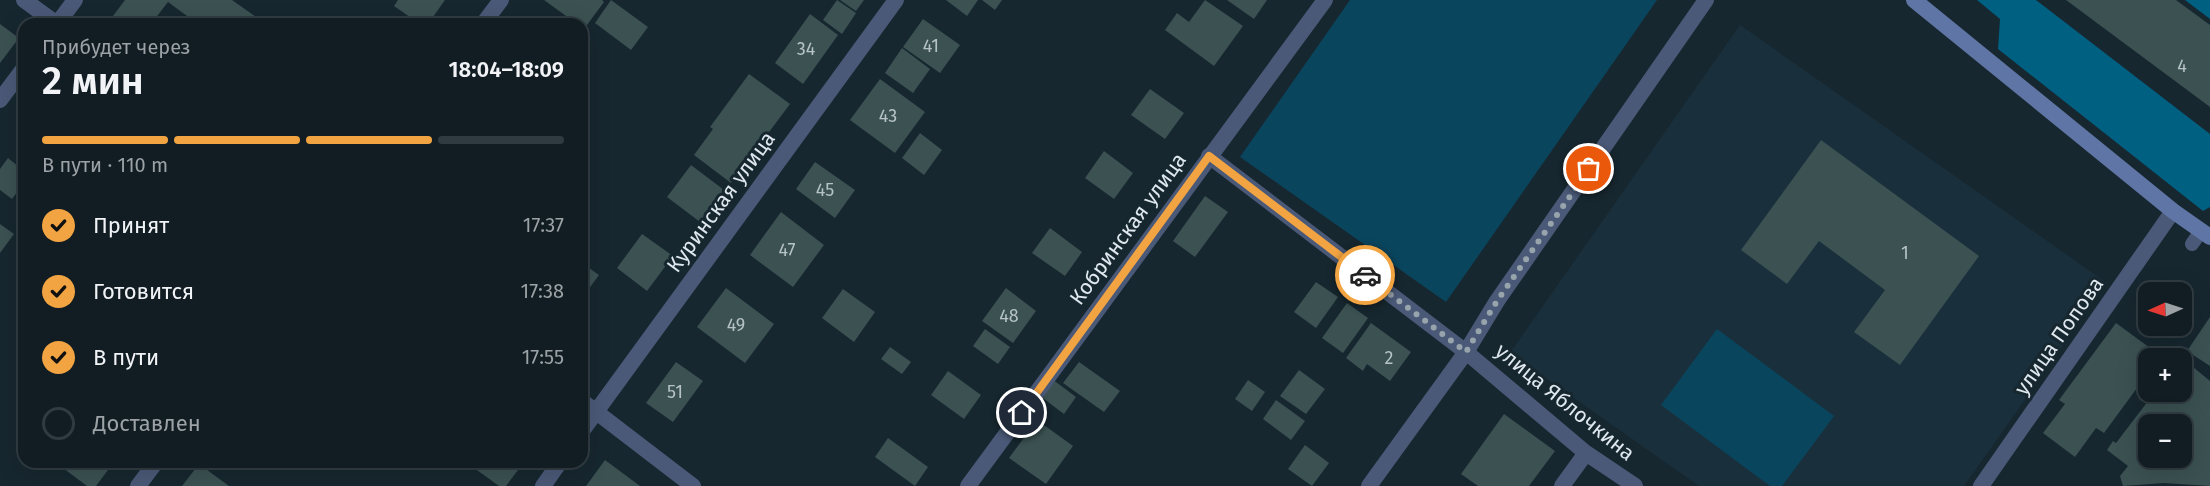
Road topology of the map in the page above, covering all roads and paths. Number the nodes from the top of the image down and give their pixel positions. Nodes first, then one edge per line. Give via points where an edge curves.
1 (24, 0) edge
2 (75, 0) edge
3 (501, 0) edge
4 (896, 0) edge
5 (1324, 0) edge
6 (1706, 0) edge
7 (1914, 0) edge
8 (49, 18) edge
9 (62, 18) edge
10 (488, 18) edge
11 (18, 76) edge
12 (0, 100) edge
13 (1209, 156) junction
14 (2173, 211) junction
15 (2201, 237) edge
16 (1466, 352) junction
17 (588, 405) edge
18 (596, 411) junction
19 (588, 422) edge
20 (1586, 453) junction
21 (152, 468) edge
22 (556, 468) edge
23 (138, 486) edge
24 (543, 486) edge
25 (693, 486) edge
26 (968, 486) edge
27 (1369, 486) edge
28 (1562, 486) edge
29 (1635, 486) edge
30 (1981, 486) edge

1 - 8 street
2 - 9 street
3 - 10 street
4 - 18 street, Куринская улица
5 - 13 street, Кобринская улица
6 - 16 street via 1497,301
7 - 14 main road
11 - 12 street
13 - 16 street, улица Яблочкина
13 - 26 street, Кобринская улица
14 - 15 main road
14 - 30 street, улица Попова
16 - 20 street, улица Яблочкина
16 - 27 street
17 - 18 street
18 - 19 street, Куринская улица
18 - 25 street
20 - 28 street
20 - 29 street, улица Яблочкина
21 - 23 street
22 - 24 street

